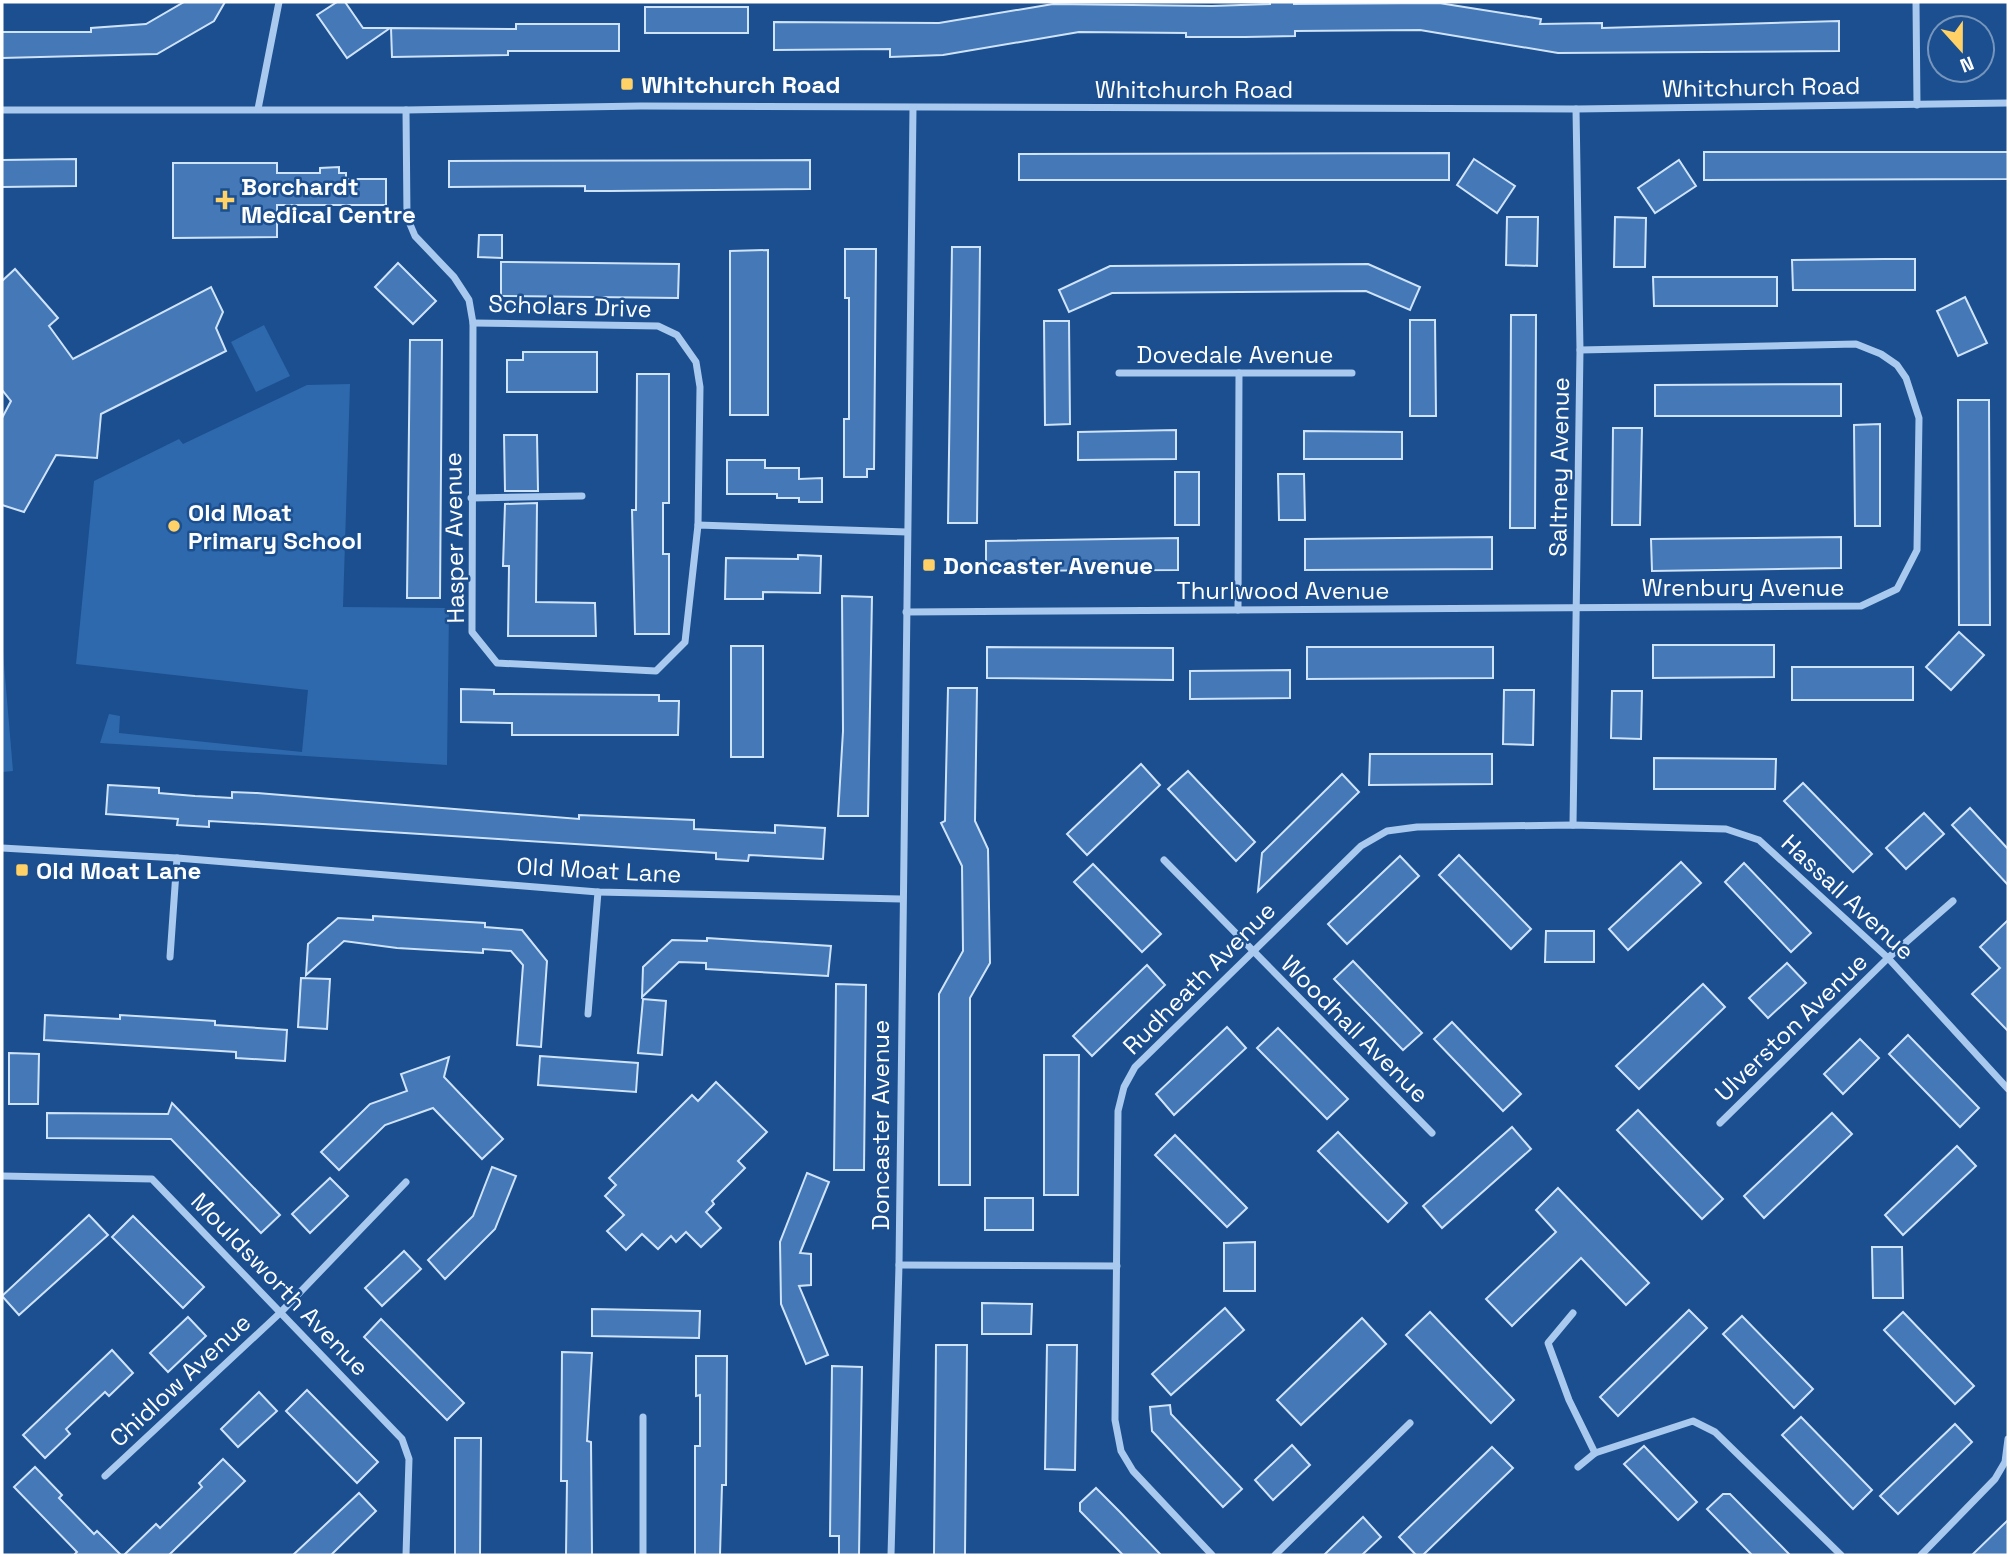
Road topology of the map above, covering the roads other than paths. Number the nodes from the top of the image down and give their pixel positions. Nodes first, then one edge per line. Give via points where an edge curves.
1 (279, 2) edge
2 (1916, 2) edge
3 (2008, 103) edge
4 (1917, 105) junction
5 (913, 108) junction
6 (258, 109) junction
7 (1576, 109) junction
8 (2, 110) edge
9 (406, 110) junction
10 (473, 323) junction
11 (1580, 350) junction
12 (1119, 373) dead end
13 (1239, 373) junction
14 (1352, 373) dead end
15 (582, 496) dead end
16 (471, 498) junction
17 (698, 526) junction
18 (906, 532) junction
19 (1577, 607) junction
20 (1238, 610) junction
21 (906, 612) junction
22 (1573, 825) junction
23 (2, 848) edge
24 (177, 858) junction
25 (1164, 860) dead end
26 (598, 891) junction
27 (901, 899) junction
28 (1953, 901) dead end
29 (1251, 952) junction
30 (170, 957) dead end
31 (1888, 958) junction
32 (588, 1014) dead end
33 (2008, 1089) edge
34 (1720, 1123) dead end
35 (1432, 1133) dead end
36 (2, 1176) edge
37 (406, 1182) dead end
38 (899, 1265) junction
39 (1117, 1266) junction
40 (281, 1312) junction
41 (1573, 1313) dead end
42 (643, 1418) dead end
43 (1410, 1423) dead end
44 (2008, 1439) edge
45 (1595, 1453) junction
46 (1578, 1467) dead end
47 (105, 1476) dead end
48 (405, 1555) edge
49 (643, 1555) edge
50 (891, 1555) edge
51 (1212, 1555) edge
52 (1275, 1555) edge
53 (1841, 1555) edge
54 (1921, 1555) edge

1 - 6 street
2 - 4 street
3 - 4 street, Whitchurch Road
4 - 7 street, Whitchurch Road
5 - 7 street, Whitchurch Road
5 - 9 street, Whitchurch Road
5 - 18 street, Doncaster Avenue
6 - 8 street, Whitchurch Road
6 - 9 street, Whitchurch Road
7 - 11 street, Saltney Avenue
9 - 10 street, Hasper Avenue via 407,216 415,236 454,277 468,300
10 - 16 street, Hasper Avenue
10 - 17 street, Scholars Drive via 657,326 677,335 696,362 699,387
11 - 19 street, Saltney Avenue
11 - 19 street, Wrenbury Avenue via 1857,344 1889,359 1906,378 1919,418 1919,445 1917,550 1897,589 1861,606
12 - 13 street, Dovedale Avenue
13 - 14 street, Dovedale Avenue
13 - 20 street
15 - 16 street
16 - 17 street, Hasper Avenue via 472,632 497,663 656,671 685,642
17 - 18 street
18 - 21 street, Doncaster Avenue
19 - 20 street, Thurlwood Avenue
19 - 22 street, Saltney Avenue
20 - 21 street, Thurlwood Avenue
21 - 27 street, Doncaster Avenue
22 - 29 street, Rudheath Avenue via 1387,831 1361,846
22 - 31 street, Hassall Avenue via 1726,829 1759,840
23 - 24 street, Old Moat Lane
24 - 26 street, Old Moat Lane
24 - 30 street
25 - 29 street, Woodhall Avenue
26 - 27 street, Old Moat Lane
26 - 32 street
27 - 38 street, Doncaster Avenue
28 - 31 street, Ulverston Avenue
29 - 35 street, Woodhall Avenue
29 - 39 street, Rudheath Avenue via 1135,1067 1124,1087 1118,1111
31 - 33 street, Hassall Avenue
31 - 34 street, Ulverston Avenue
36 - 40 street, Mouldsworth Avenue via 152,1179
37 - 40 street, Chidlow Avenue
38 - 39 street
38 - 50 street, Doncaster Avenue
39 - 51 street, Rudheath Avenue via 1115,1420 1121,1451 1133,1471
40 - 47 street, Chidlow Avenue
40 - 48 street, Mouldsworth Avenue via 402,1439 409,1459
41 - 45 street via 1548,1343
42 - 49 street
43 - 52 street
44 - 54 street via 2005,1462 1995,1479
45 - 46 street
45 - 53 street via 1693,1421 1715,1432

